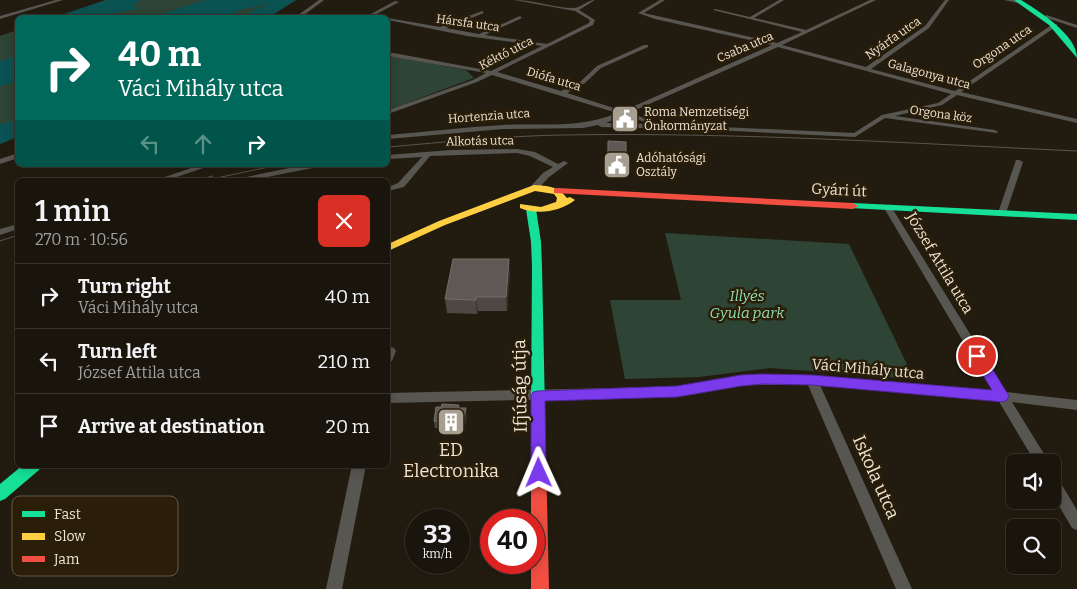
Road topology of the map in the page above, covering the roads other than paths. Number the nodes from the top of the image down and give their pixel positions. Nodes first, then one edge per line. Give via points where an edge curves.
1 (61, 0) edge
2 (322, 0) edge
3 (516, 0) edge
4 (593, 0) edge
5 (663, 0) edge
6 (782, 0) edge
7 (874, 0) edge
8 (947, 0) edge
9 (1006, 0) edge
10 (397, 2) dead end
11 (1019, 2) edge
12 (576, 10) junction
13 (715, 10) dead end
14 (482, 12) dead end
15 (300, 15) edge
16 (371, 15) edge
17 (1046, 16) junction
18 (520, 17) dead end
19 (0, 18) edge
20 (751, 18) junction
21 (390, 20) edge
22 (1057, 27) junction
23 (1077, 28) edge
24 (440, 29) junction
25 (807, 32) junction
26 (481, 35) junction
27 (546, 45) junction
28 (777, 45) junction
29 (646, 46) dead end
30 (390, 54) edge
31 (1077, 56) edge
32 (868, 69) junction
33 (493, 73) junction
34 (562, 93) junction
35 (956, 93) junction
36 (390, 111) edge
37 (624, 113) junction
38 (884, 116) junction
39 (1077, 121) edge
40 (592, 125) junction
41 (666, 127) junction
42 (995, 132) dead end
43 (390, 137) edge
44 (428, 154) junction
45 (15, 156) edge
46 (390, 157) edge
47 (0, 162) edge
48 (1019, 162) dead end
49 (202, 167) edge
50 (303, 167) edge
51 (558, 167) junction
52 (166, 178) edge
53 (248, 178) edge
54 (390, 188) edge
55 (534, 188) junction
56 (556, 194) junction
57 (525, 203) junction
58 (888, 208) junction
59 (550, 210) junction
60 (1002, 213) junction
61 (1077, 217) edge
62 (15, 227) edge
63 (0, 232) edge
64 (536, 242) junction
65 (390, 247) edge
66 (812, 380) junction
67 (538, 396) junction
68 (1003, 396) junction
69 (390, 398) edge
70 (1077, 406) edge
71 (1037, 454) edge
72 (30, 468) edge
73 (358, 468) edge
74 (0, 494) edge
75 (1061, 496) edge
76 (1077, 523) edge
77 (334, 589) edge
78 (540, 589) edge
79 (904, 589) edge

1 - 19 street
2 - 15 street
3 - 12 street
4 - 12 street
5 - 28 street, Galagonya utca via 640,13
6 - 20 street
7 - 25 street, Csaba utca
8 - 32 street, Nyárfa utca via 927,27
9 - 11 street
10 - 16 street
11 - 17 street
12 - 27 street, Kéktó utca via 594,22
13 - 20 street
14 - 24 street
17 - 22 street
17 - 23 street
18 - 26 street
20 - 25 street
21 - 24 street, Hársfa utca
22 - 23 street
22 - 31 street
22 - 35 street, Orgona utca
24 - 26 street, Hársfa utca
25 - 28 street, Csaba utca
26 - 27 street, Hársfa utca
27 - 33 street, Kéktó utca
28 - 32 street, Galagonya utca
28 - 37 street, Csaba utca
29 - 34 street via 599,67 583,82
30 - 33 street, Diófa utca
32 - 35 street, Galagonya utca
33 - 34 street, Diófa utca
33 - 36 street, Kéktó utca
34 - 37 street, Diófa utca
35 - 38 street, Orgona utca via 940,104
35 - 39 street, Galagonya utca
37 - 40 street, Csaba utca
37 - 41 street, Diófa utca
38 - 41 street, Orgona utca via 855,135
38 - 42 street, Orgona köz
40 - 41 street, Hortenzia utca
40 - 43 street, Hortenzia utca via 495,127
44 - 46 street, Alkotás utca
44 - 51 street, Alkotás utca via 517,151 532,154
44 - 54 street, Alkotás utca via 401,185
45 - 47 street
48 - 60 street
49 - 52 street
50 - 53 street
51 - 55 street
51 - 56 street via 550,177
55 - 56 street
55 - 57 street
56 - 58 street, Gyári út
56 - 59 street
57 - 59 street
57 - 64 street, Ifjúság útja
57 - 65 street via 442,223
58 - 60 street, Gyári út
58 - 68 street, József Attila utca
59 - 64 street, Ifjúság útja
60 - 61 street, Gyári út
62 - 63 street
64 - 67 street, Ifjúság útja
66 - 67 street, Váci Mihály utca via 741,380 677,392
66 - 68 street, Váci Mihály utca
66 - 79 street, Iskola utca
67 - 69 street, Váci Mihály utca
67 - 78 street, Ifjúság útja
68 - 70 street, Váci Mihály utca
68 - 71 street, József Attila utca
72 - 74 street
73 - 77 street
75 - 76 street

